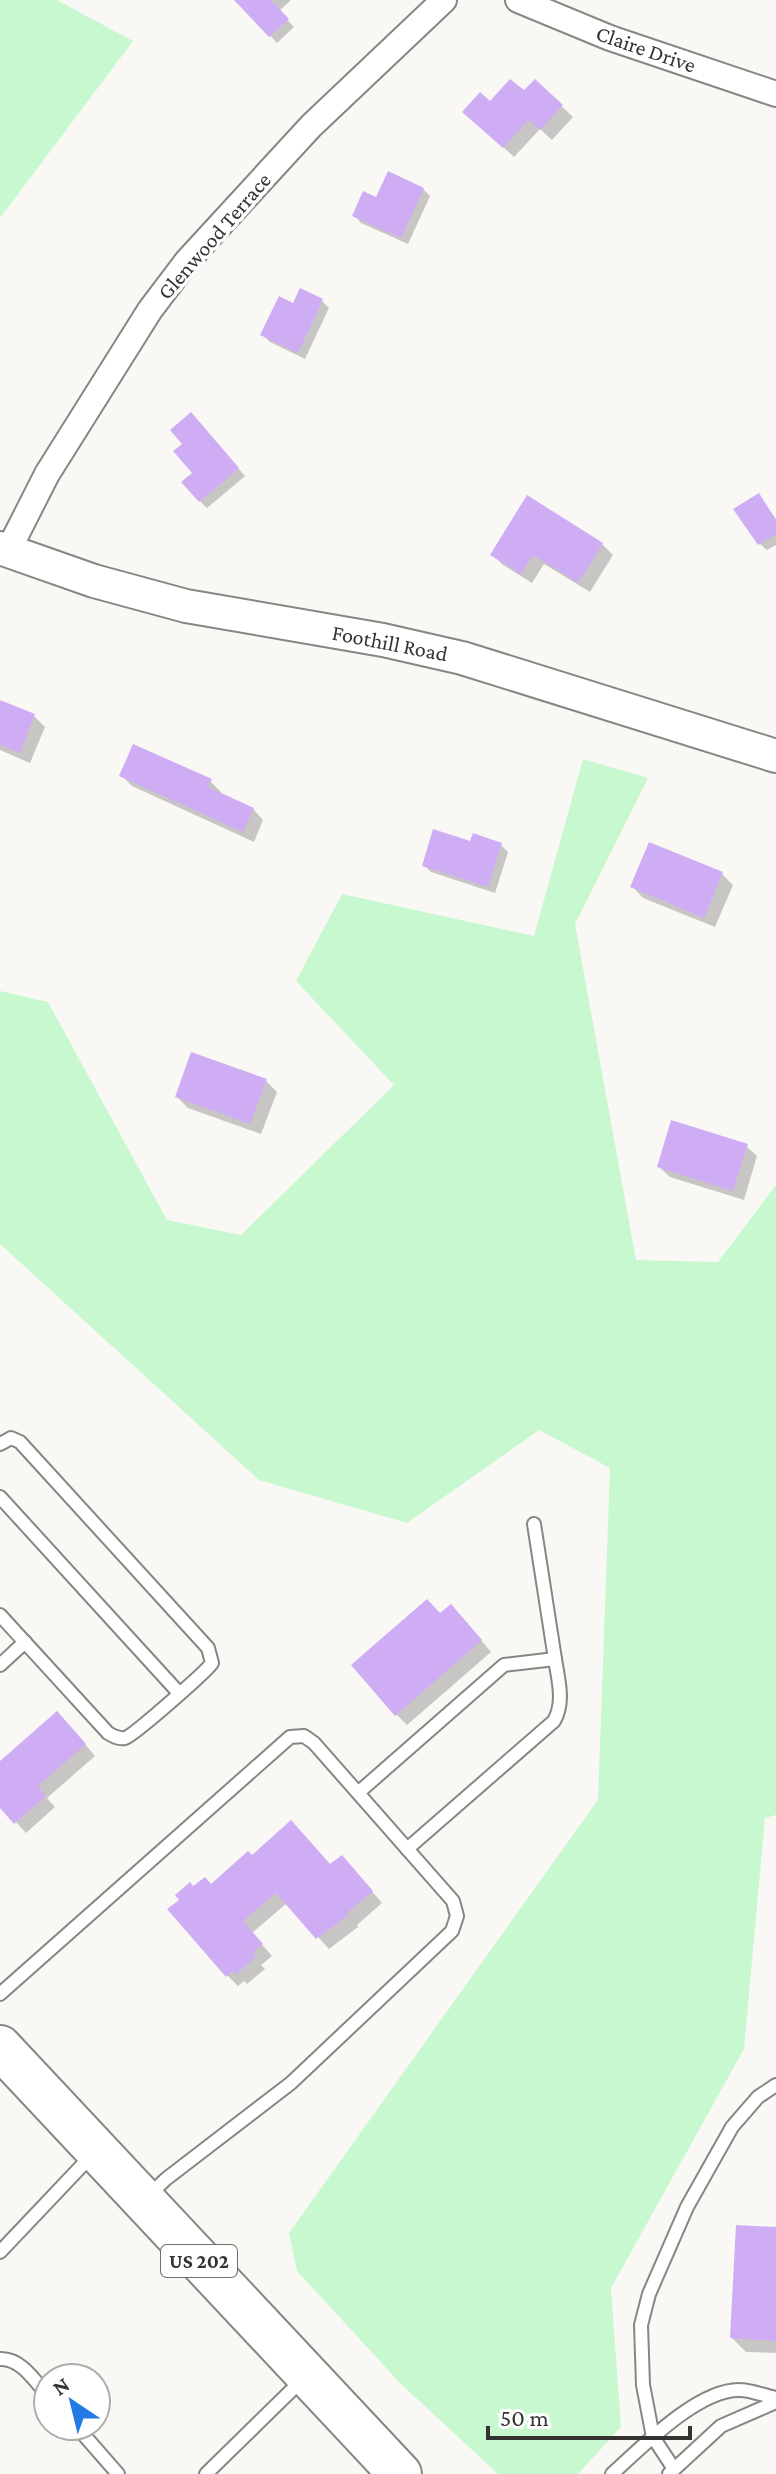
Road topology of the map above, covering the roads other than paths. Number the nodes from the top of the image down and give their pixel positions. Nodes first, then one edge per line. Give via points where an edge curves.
1 (444, 0) edge
2 (518, 0) edge
3 (776, 94) edge
4 (4, 549) edge
5 (776, 756) edge
6 (0, 1444) edge
7 (0, 1497) edge
8 (534, 1524) dead end
9 (0, 1615) edge
10 (25, 1642) junction
11 (555, 1659) junction
12 (0, 1665) edge
13 (178, 1692) junction
14 (359, 1792) junction
15 (407, 1849) junction
16 (0, 1994) edge
17 (0, 2047) edge
18 (776, 2085) edge
19 (97, 2150) junction
20 (143, 2201) junction
21 (0, 2252) edge
22 (0, 2359) edge
23 (306, 2375) junction
24 (32, 2379) edge
25 (776, 2400) edge
26 (653, 2437) junction
27 (90, 2442) edge
28 (671, 2472) edge
29 (118, 2474) edge
30 (206, 2474) edge
31 (400, 2474) edge
32 (612, 2474) edge

1 - 4 street, Glenwood Terrace via 311,126 187,261 150,310
2 - 3 street, Claire Drive via 610,38
4 - 5 street, Foothill Road via 186,606 462,658
6 - 13 lane via 11,1438 20,1442 208,1648 210,1667
7 - 13 lane
8 - 11 lane
9 - 10 lane
10 - 12 lane
10 - 13 lane via 118,1738 132,1735
11 - 14 lane via 504,1665
11 - 15 lane via 561,1699 554,1721
14 - 15 lane
14 - 16 lane via 310,1739 290,1737
15 - 20 lane via 453,1901 457,1916 452,1931 291,2083
17 - 19 highway, US 202
18 - 26 lane via 732,2127 687,2207 649,2294 641,2325 643,2385
19 - 20 highway, US 202
19 - 21 lane
20 - 23 highway, US 202
22 - 24 lane via 10,2359
23 - 30 lane
23 - 31 highway, US 202
25 - 26 lane via 739,2390 708,2398
25 - 28 lane via 721,2426
26 - 28 lane
26 - 32 lane
27 - 29 lane

